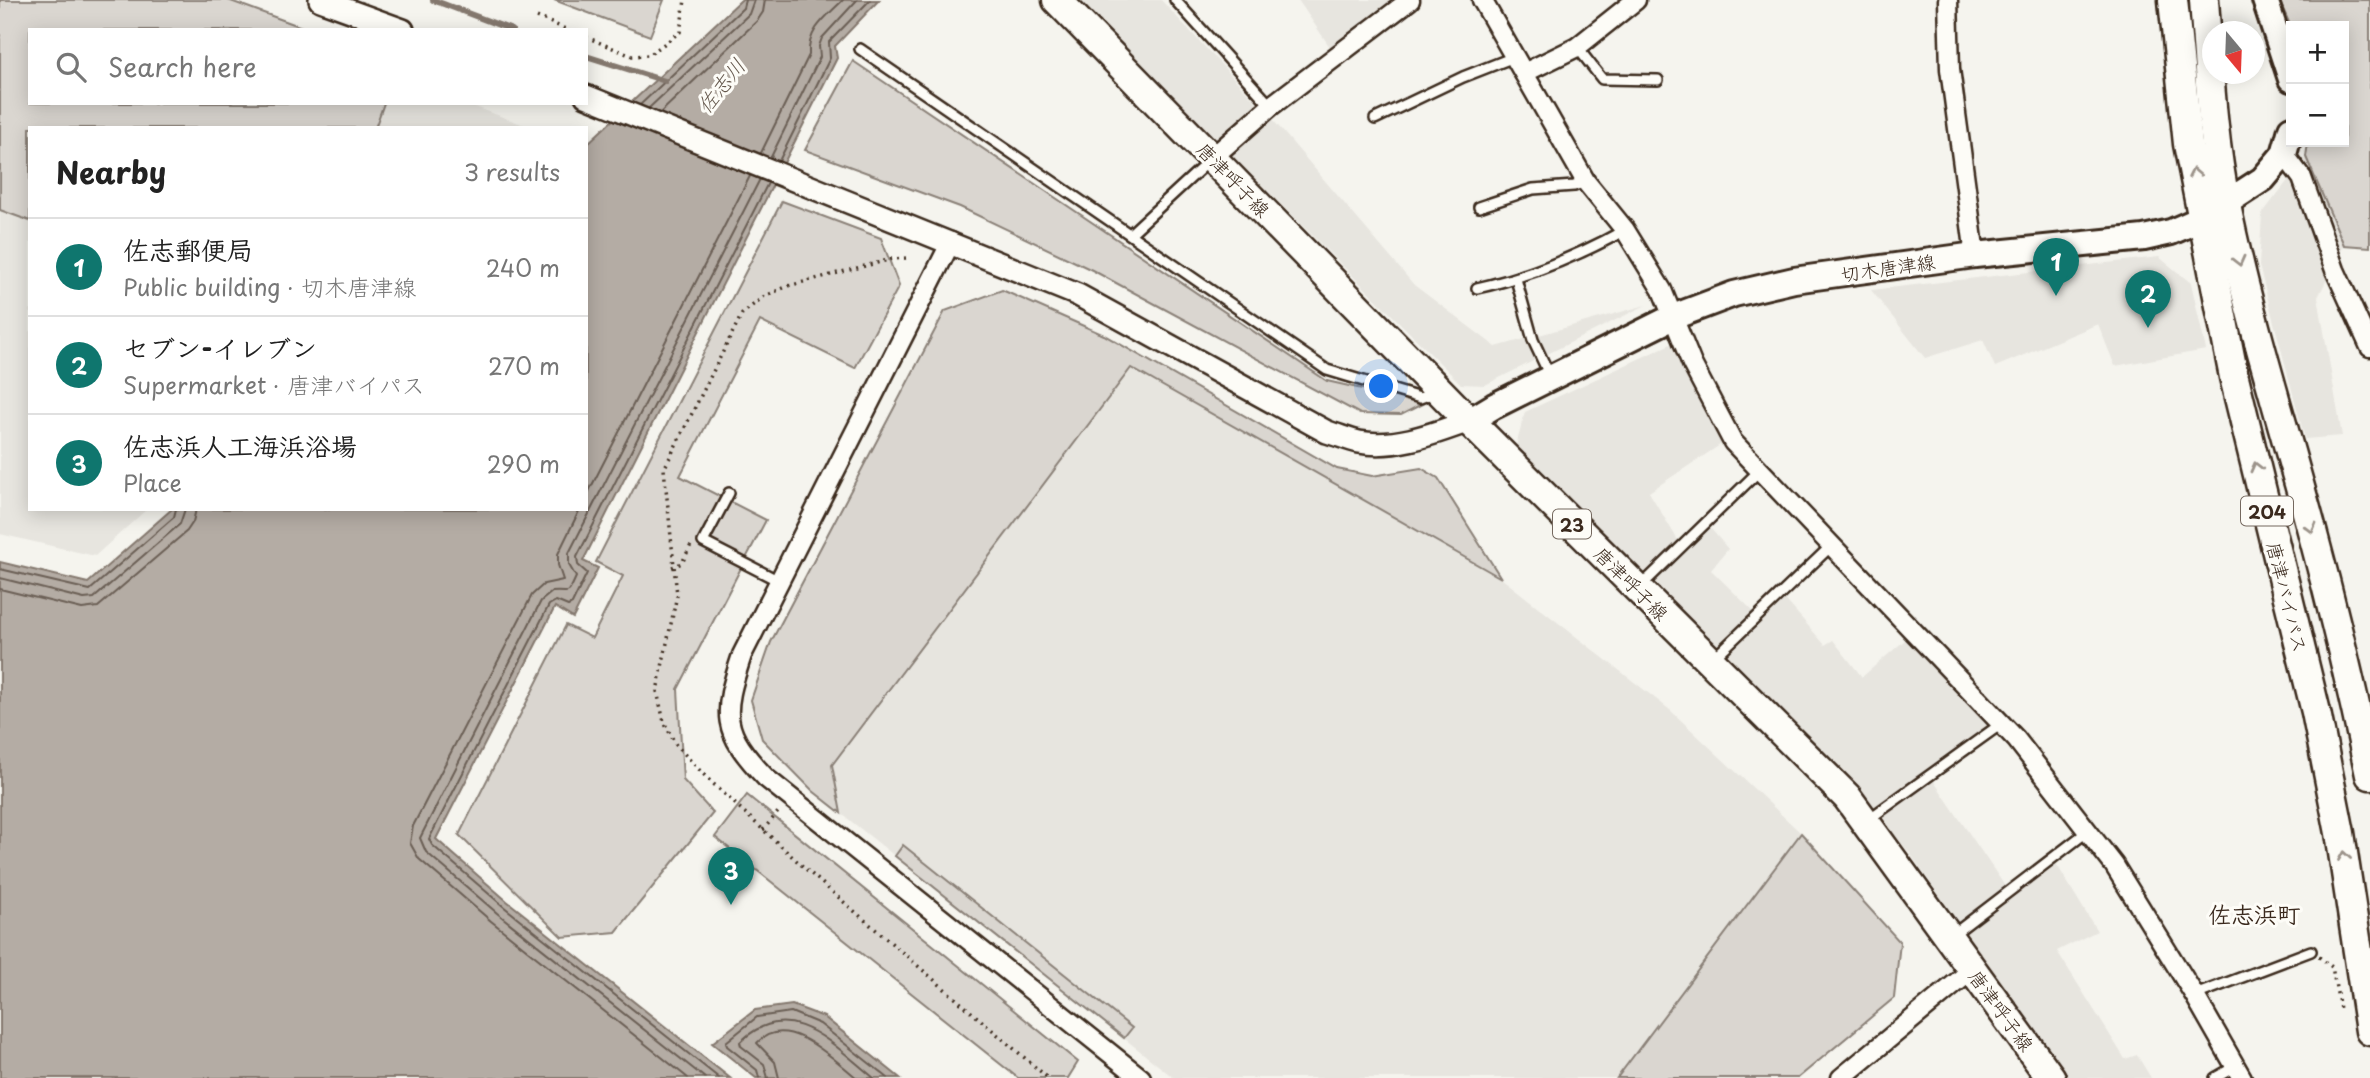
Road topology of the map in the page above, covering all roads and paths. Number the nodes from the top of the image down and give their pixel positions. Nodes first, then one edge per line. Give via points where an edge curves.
1 (320, 0) edge
2 (684, 0) edge
3 (1175, 0) edge
4 (1410, 0) edge
5 (1482, 0) edge
6 (1636, 0) edge
7 (1948, 0) edge
8 (2173, 0) edge
9 (2204, 0) edge
10 (2265, 0) edge
11 (1065, 3) edge
12 (537, 17) dead end
13 (397, 28) edge
14 (563, 28) edge
15 (588, 38) edge
16 (1577, 47) junction
17 (860, 48) dead end
18 (1514, 57) junction
19 (2286, 64) edge
20 (1524, 73) junction
21 (1658, 80) dead end
22 (590, 97) edge
23 (1271, 106) junction
24 (1375, 119) dead end
25 (2286, 147) edge
26 (2284, 154) junction
27 (1213, 157) junction
28 (1586, 182) junction
29 (1479, 207) dead end
30 (2214, 211) junction
31 (1625, 229) junction
32 (1130, 234) junction
33 (951, 242) junction
34 (1975, 255) junction
35 (906, 258) dead end
36 (1516, 279) junction
37 (1477, 288) dead end
38 (1673, 317) junction
39 (2370, 347) edge
40 (1550, 378) junction
41 (1439, 391) junction
42 (1469, 421) junction
43 (1759, 471) junction
44 (729, 493) dead end
45 (703, 542) junction
46 (1831, 546) junction
47 (673, 567) junction
48 (779, 581) junction
49 (1637, 589) junction
50 (1710, 662) junction
51 (2001, 724) junction
52 (2370, 775) edge
53 (779, 811) dead end
54 (1865, 822) junction
55 (763, 830) junction
56 (2088, 831) junction
57 (1949, 937) junction
58 (2311, 951) joint
59 (1973, 969) junction
60 (2194, 996) junction
61 (2364, 1020) edge
62 (2239, 1072) edge
63 (1048, 1078) edge
64 (1141, 1078) edge
65 (1841, 1078) edge
66 (2051, 1078) edge
67 (2215, 1078) edge

1 - 13 street
2 - 15 path via 680,32 649,55 632,56
3 - 23 lane
4 - 23 street
5 - 18 street
6 - 16 street
7 - 34 street via 1950,69
30 -> 8 main road, 唐津バイパス / 204 via 2188,144
9 - 30 main road, 唐津バイパス / 204 via 2214,135
10 - 19 main road
11 - 27 main road, 唐津呼子線 / 23
12 - 14 path
16 - 20 street
16 - 21 lane via 1602,79
17 - 32 lane
18 - 20 street
18 - 24 lane
20 - 28 street
22 - 33 street
23 - 27 street
25 - 26 main road, 切木唐津線
26 - 30 main road, 切木唐津線 via 2263,179
26 - 39 street via 2302,178 2335,270
27 - 32 lane
27 - 41 main road, 唐津呼子線 / 23
28 - 29 lane via 1534,189
28 - 31 street
30 - 34 main road, 切木唐津線 via 2171,232 2144,238
30 -> 52 main road, 唐津バイパス / 204 via 2266,370 2328,592
61 -> 30 main road, 唐津バイパス / 204 via 2340,832 2316,712 2235,377
31 - 36 lane via 1578,255
31 - 38 street
32 - 41 lane via 1327,370 1420,398
33 - 42 street via 1078,295 1327,432 1360,442 1395,443
33 - 48 street
34 - 38 main road, 切木唐津線 via 1794,280 1734,294
35 - 47 path via 788,286 763,297 743,314 664,469
36 - 37 lane
36 - 40 lane via 1533,340
38 - 40 main road, 切木唐津線
38 - 43 street via 1733,442
40 - 42 main road, 切木唐津線
41 - 42 main road, 唐津呼子線 / 23
42 - 49 main road, 唐津呼子線 / 23
43 - 46 street
43 - 49 lane
44 - 45 lane
45 - 47 path via 692,545 682,563
45 - 48 lane
46 - 50 lane
46 - 51 street
47 - 55 path via 677,595 657,691 664,722 676,745
48 - 64 street via 742,655 729,695 729,725 741,752 776,786
49 - 50 main road, 唐津呼子線 / 23
50 - 54 main road, 唐津呼子線 / 23 via 1847,797
51 - 54 lane
51 - 56 street
53 - 55 path
54 - 57 main road, 唐津呼子線 / 23
55 - 63 path
56 - 57 lane
56 - 60 street
57 - 59 main road, 唐津呼子線 / 23
58 - 60 lane
58 - 61 path via 2332,967 2340,1009
59 - 65 street
59 - 66 main road, 唐津呼子線 / 23
60 - 62 street
62 - 67 lane

